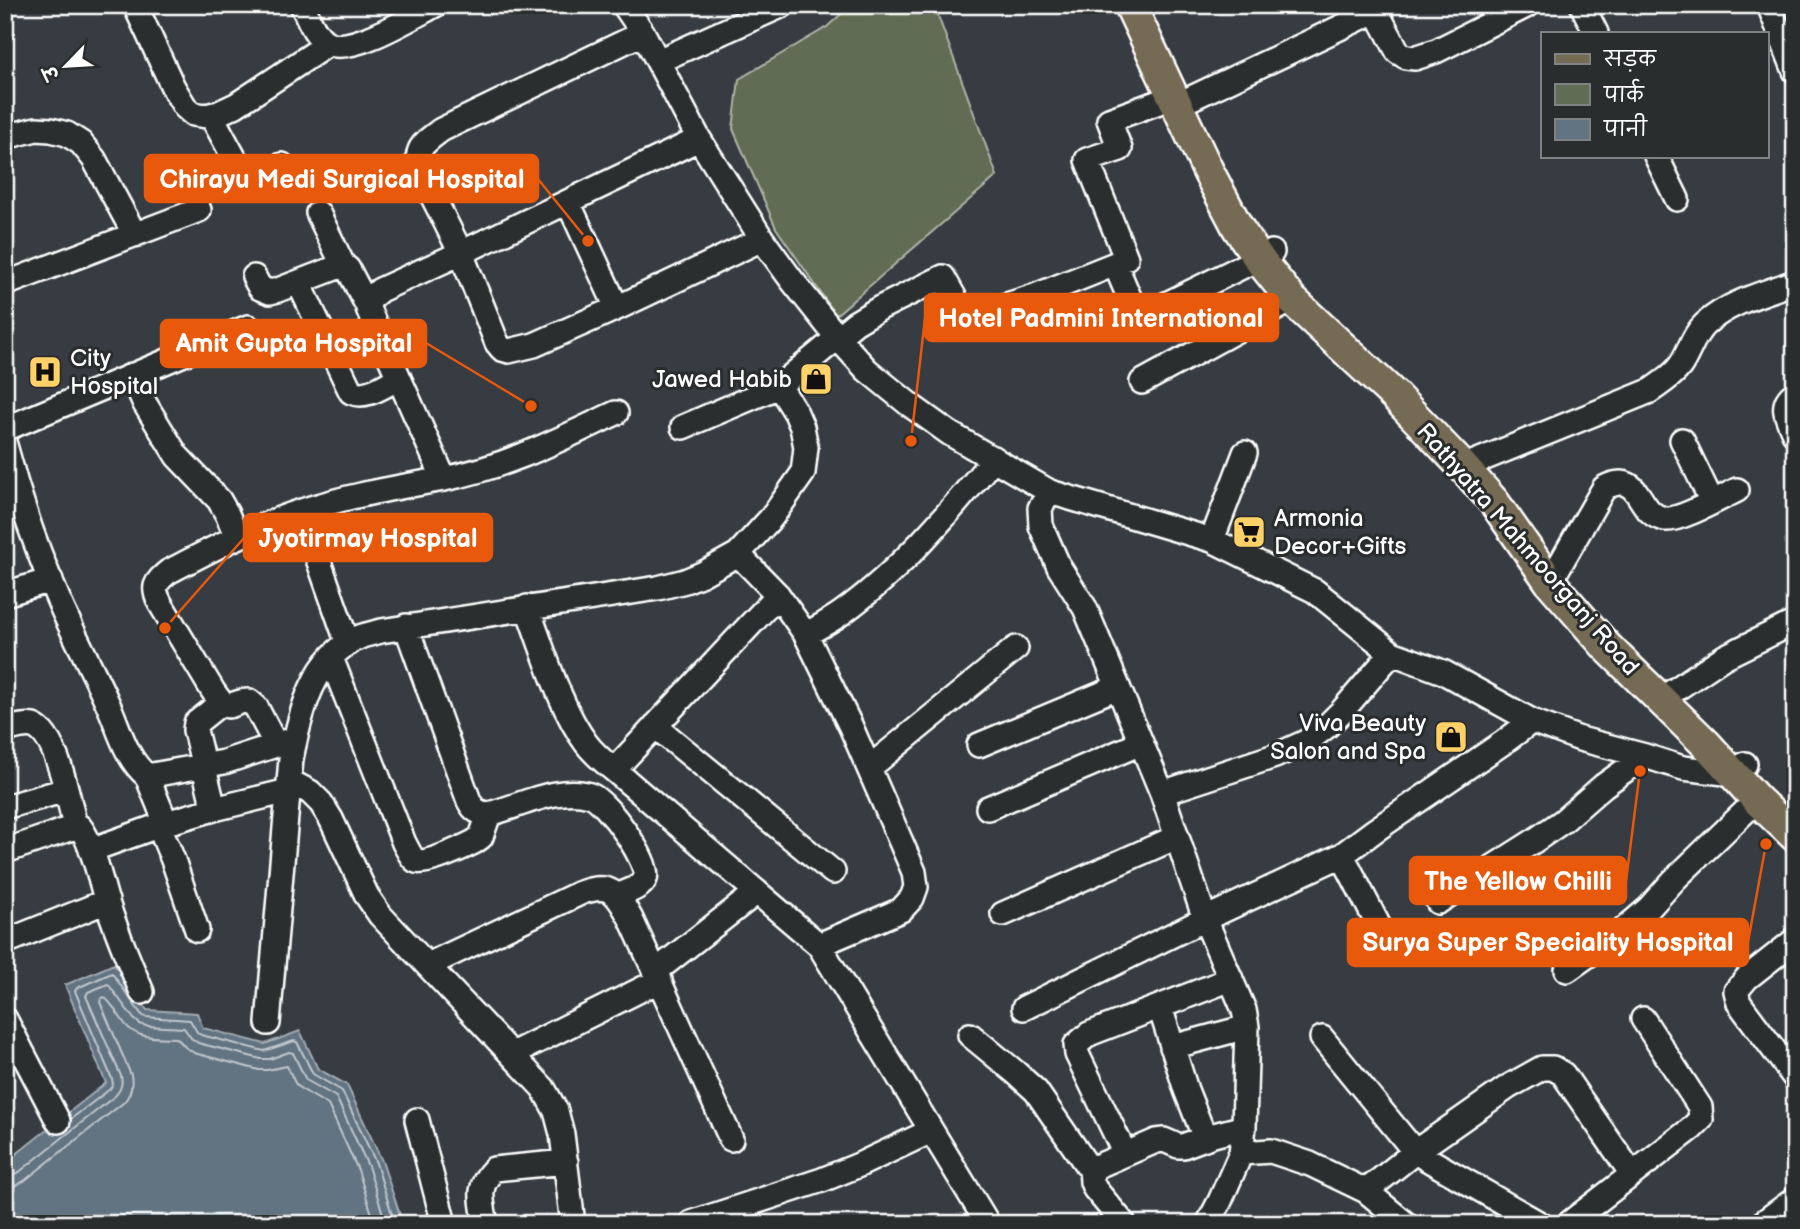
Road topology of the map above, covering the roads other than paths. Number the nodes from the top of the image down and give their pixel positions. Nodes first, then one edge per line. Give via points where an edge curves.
1 (135, 5) edge
2 (302, 5) edge
3 (435, 5) edge
4 (624, 5) edge
5 (783, 5) edge
6 (1129, 5) edge
7 (1146, 5) edge
8 (1528, 5) edge
9 (1583, 5) edge
10 (1769, 5) edge
11 (1374, 8) edge
12 (401, 13) edge
13 (1596, 32) edge
14 (642, 33) junction
15 (328, 44) junction
16 (658, 61) junction
17 (1794, 68) edge
18 (1180, 101) junction
19 (211, 115) junction
20 (5, 137) edge
21 (699, 139) junction
22 (1657, 158) edge
23 (282, 164) dead end
24 (1677, 199) dead end
25 (568, 202) junction
26 (199, 210) dead end
27 (318, 212) dead end
28 (135, 235) junction
29 (762, 239) junction
30 (461, 253) junction
31 (1266, 255) junction
32 (1115, 264) junction
33 (343, 265) junction
34 (254, 277) dead end
35 (1795, 282) edge
36 (299, 283) junction
37 (5, 284) edge
38 (1292, 300) junction
39 (367, 305) junction
40 (617, 308) junction
41 (248, 327) dead end
42 (837, 337) junction
43 (132, 375) junction
44 (399, 378) junction
45 (1142, 382) dead end
46 (779, 386) junction
47 (1795, 394) edge
48 (616, 413) dead end
49 (683, 428) dead end
50 (5, 429) edge
51 (1795, 435) edge
52 (1682, 440) dead end
53 (5, 445) edge
54 (1245, 453) dead end
55 (994, 458) junction
56 (1471, 464) junction
57 (444, 479) junction
58 (10, 484) edge
59 (1737, 490) dead end
60 (1050, 492) junction
61 (1712, 502) junction
62 (301, 511) junction
63 (237, 537) junction
64 (1212, 540) junction
65 (737, 554) junction
66 (1554, 576) junction
67 (51, 580) junction
68 (5, 594) edge
69 (778, 595) junction
70 (527, 607) junction
71 (1795, 622) edge
72 (406, 626) junction
73 (806, 635) junction
74 (1016, 648) dead end
75 (340, 651) junction
76 (1392, 653) junction
77 (1118, 687) junction
78 (1667, 695) junction
79 (221, 703) junction
80 (1532, 721) junction
81 (655, 726) junction
82 (6, 728) edge
83 (285, 742) junction
84 (1141, 743) junction
85 (979, 745) dead end
86 (1645, 756) junction
87 (204, 766) junction
88 (869, 768) junction
89 (1739, 769) junction
90 (614, 770) junction
91 (147, 776) junction
92 (288, 786) junction
93 (66, 790) junction
94 (1162, 793) junction
95 (1757, 800) junction
96 (5, 807) edge
97 (988, 808) dead end
98 (214, 809) junction
99 (489, 814) junction
100 (1795, 815) edge
101 (162, 825) junction
102 (75, 827) junction
103 (1795, 836) edge
104 (1177, 837) junction
105 (91, 850) junction
106 (5, 851) edge
107 (1342, 855) junction
108 (833, 872) dead end
109 (757, 892) junction
110 (617, 896) junction
111 (107, 901) junction
112 (1438, 902) dead end
113 (1003, 914) dead end
114 (1205, 919) junction
115 (197, 930) dead end
116 (1386, 940) dead end
117 (1795, 940) edge
118 (5, 942) edge
119 (819, 945) junction
120 (428, 965) junction
121 (1567, 970) dead end
122 (658, 975) junction
123 (1231, 979) junction
124 (142, 992) dead end
125 (1160, 1007) junction
126 (1024, 1008) dead end
127 (1643, 1018) dead end
128 (5, 1019) edge
129 (268, 1023) dead end
130 (1247, 1027) junction
131 (970, 1035) dead end
132 (1322, 1038) dead end
133 (1172, 1047) junction
134 (512, 1054) junction
135 (1795, 1078) edge
136 (417, 1120) dead end
137 (58, 1121) dead end
138 (1244, 1127) junction
139 (931, 1131) junction
140 (1205, 1138) junction
141 (731, 1139) dead end
142 (1415, 1152) junction
143 (1241, 1153) junction
144 (1125, 1154) junction
145 (566, 1162) junction
146 (1091, 1167) junction
147 (1632, 1174) junction
148 (1366, 1191) junction
149 (1795, 1199) edge
150 (748, 1215) edge
151 (691, 1223) edge
152 (444, 1224) edge
153 (486, 1224) edge
154 (573, 1224) edge
155 (988, 1224) edge
156 (1124, 1224) edge
157 (1208, 1224) edge
158 (1406, 1224) edge
159 (1540, 1224) edge
160 (1568, 1224) edge
161 (1761, 1224) edge

1 - 19 street via 185,107 193,114
2 - 15 street via 318,36
3 - 12 street
4 - 14 street
5 - 16 street
6 - 18 main road, Rathyatra Mahmoorganj Road
7 - 18 main road, Rathyatra Mahmoorganj Road
8 - 11 street via 1415,58 1398,51
9 - 13 street
10 - 17 street
11 - 18 street
12 - 15 street via 359,43
14 - 16 street
14 - 30 street via 442,130 421,147 419,171
15 - 19 street via 236,105
16 - 21 street
18 - 31 main road, Rathyatra Mahmoorganj Road via 1208,172 1238,228
18 - 32 street via 1109,120 1121,149 1087,160 1126,258
19 - 23 street via 243,174 254,176
20 - 28 street via 51,130 81,143
21 - 25 street
21 - 29 street
22 - 24 street
25 - 30 street
25 - 40 street
26 - 28 street
27 - 33 street
28 - 37 street
29 - 40 street
29 - 42 street
30 - 39 street via 380,290
30 - 40 street via 502,349 534,345
31 - 32 street via 1138,317
31 - 38 main road, Rathyatra Mahmoorganj Road
31 - 56 main road, Rathyatra Mahmoorganj Road via 1279,262
32 - 42 street via 965,318 943,277 880,308
33 - 36 street
33 - 39 street
34 - 36 street via 260,288 270,292
35 - 56 street via 1718,314 1704,325 1671,377 1650,391
36 - 44 street via 351,392 368,393
38 - 45 street
38 - 56 main road, Rathyatra Mahmoorganj Road
39 - 44 street
41 - 43 street
42 - 46 street
42 - 55 street via 867,370 910,405
43 - 50 street
43 - 63 street via 177,456 219,500
44 - 57 street
46 - 49 street
46 - 65 street via 802,427 806,447 803,473 772,517
47 - 51 street via 1785,405
48 - 57 street via 520,458
52 - 61 street
53 - 58 street
54 - 64 street
55 - 60 street
55 - 73 street via 908,555 842,613
56 - 66 main road, Rathyatra Mahmoorganj Road via 1494,502
57 - 62 street
58 - 67 street
59 - 61 street
60 - 64 street
60 - 77 street via 1040,508 1041,526 1059,567 1085,608
61 - 66 street via 1666,519 1652,514 1627,483 1616,482 1604,488
62 - 63 street
62 - 75 street
63 - 79 street via 168,572 155,589
64 - 76 street via 1315,591
65 - 69 street
65 - 70 street via 702,574 658,588
66 - 78 main road, Rathyatra Mahmoorganj Road via 1606,646
67 - 68 street
67 - 91 street via 130,757
69 - 73 street
69 - 81 street
70 - 72 street
70 - 90 street via 574,724 598,757
71 - 78 street via 1724,657
72 - 75 street via 359,637
72 - 99 street via 469,801 473,809
73 - 88 street
74 - 88 street
75 - 83 street via 309,691
75 - 99 street via 404,842 415,860 430,860 474,842 481,837
76 - 80 street via 1443,672
76 - 94 street via 1343,710 1306,742
77 - 84 street
77 - 85 street
78 - 89 main road, Rathyatra Mahmoorganj Road via 1707,745
79 - 83 street via 234,706 249,701
79 - 87 street via 196,723
80 - 86 street
80 - 107 street
81 - 90 street
81 - 108 street
82 - 93 street via 37,728 54,750
83 - 87 street
83 - 92 street via 290,759
84 - 94 street
84 - 97 street
86 - 89 street via 1683,768
86 - 112 street via 1563,821
87 - 91 street
87 - 98 street
88 - 119 street via 914,872 916,887 901,910
89 - 95 main road
89 - 100 main road, Rathyatra Mahmoorganj Road
90 - 109 street
91 - 101 street
92 - 98 street
92 - 120 street via 310,792 321,803 367,896
92 - 129 street
93 - 96 street
93 - 102 street
94 - 104 street
95 - 103 main road
95 - 121 street via 1649,908
98 - 101 street
99 - 110 street via 565,792 598,799 645,869 643,882
101 - 105 street
101 - 115 street
102 - 105 street via 83,830
102 - 106 street
104 - 113 street
104 - 114 street
105 - 111 street
107 - 114 street
107 - 116 street
109 - 119 street
109 - 122 street
110 - 120 street via 604,888 591,889
110 - 122 street
111 - 118 street
111 - 124 street
114 - 123 street
114 - 126 street
117 - 135 street via 1736,991 1739,1003
119 - 139 street
120 - 134 street
122 - 134 street
122 - 141 street
123 - 125 street
123 - 130 street
125 - 133 street
125 - 144 street via 1089,1034 1076,1045
127 - 147 street via 1700,1107 1701,1119
128 - 137 street
130 - 133 street
130 - 138 street
131 - 146 street via 1036,1091
132 - 142 street
133 - 140 street
134 - 145 street via 543,1088 556,1111
136 - 152 street
138 - 140 street
138 - 143 street
139 - 150 street
139 - 155 street
140 - 144 street via 1184,1146 1156,1141
142 - 147 street via 1508,1087 1542,1068 1553,1068 1563,1074
142 - 148 street
142 - 159 street
143 - 148 street via 1271,1151
143 - 157 street
144 - 146 street
145 - 153 street via 494,1169 484,1180
145 - 154 street
146 - 156 street via 1095,1189
147 - 160 street
148 - 158 street
149 - 161 street
150 - 151 street

